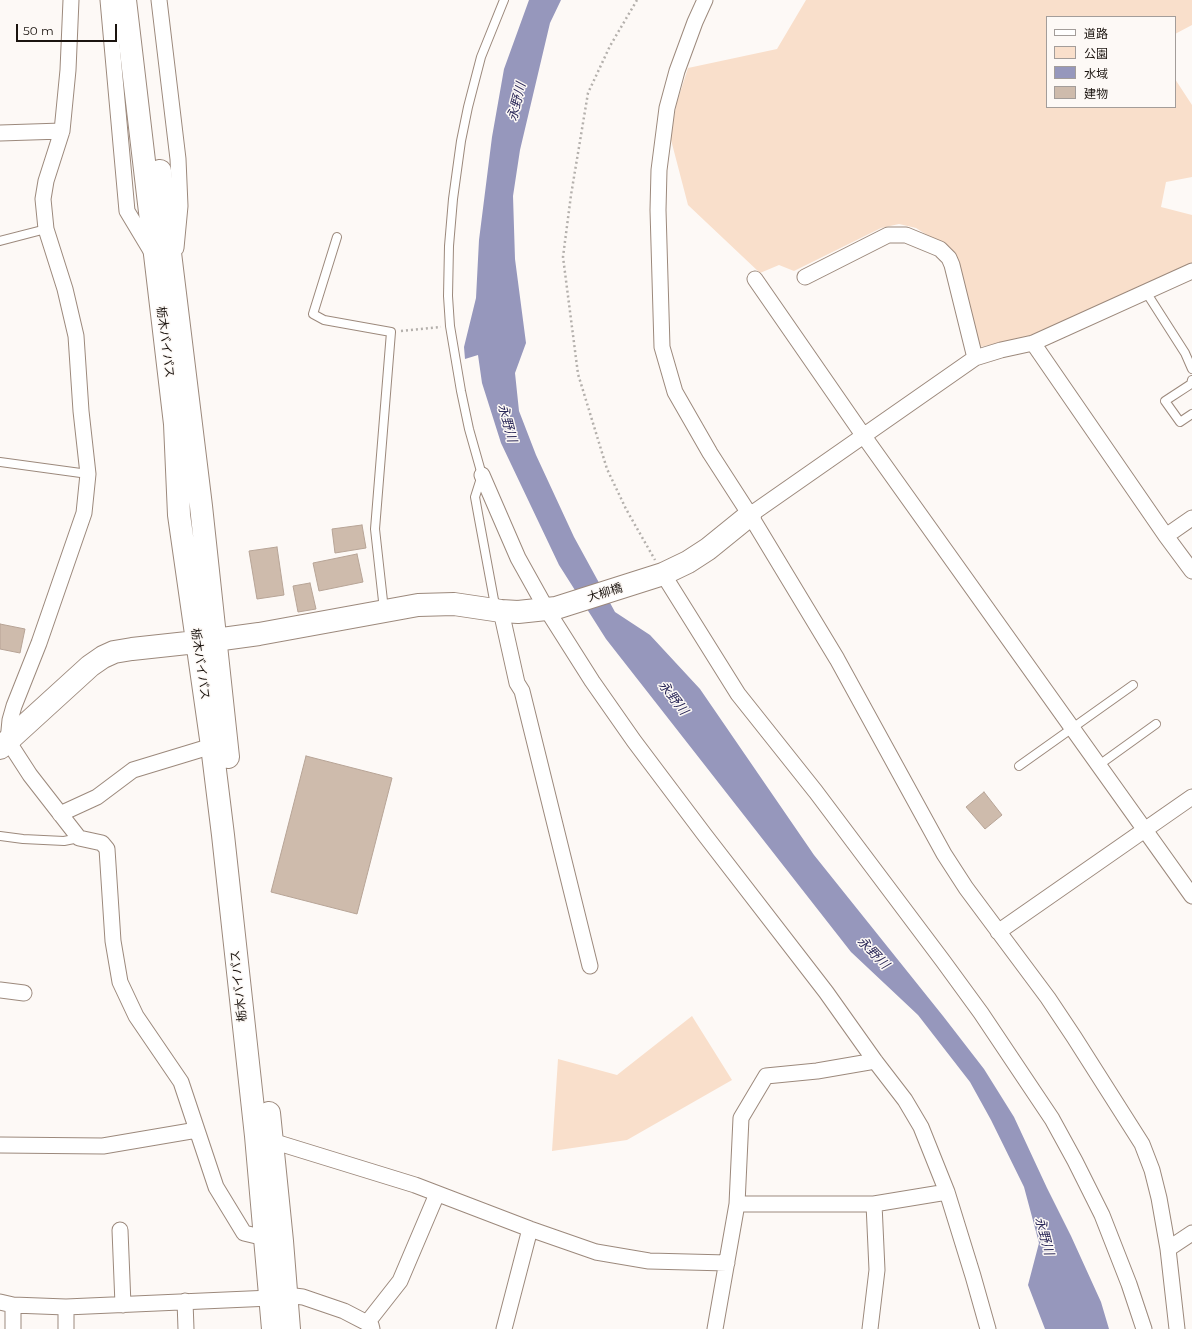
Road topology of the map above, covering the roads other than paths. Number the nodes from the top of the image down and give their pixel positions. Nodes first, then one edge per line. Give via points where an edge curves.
1 (71, 0) edge
2 (108, 0) edge
3 (125, 0) edge
4 (140, 0) edge
5 (159, 0) edge
6 (504, 0) edge
7 (705, 0) edge
8 (62, 131) junction
9 (0, 133) edge
10 (46, 229) junction
11 (337, 237) dead end
12 (0, 241) edge
13 (154, 256) junction
14 (1192, 271) edge
15 (805, 277) dead end
16 (173, 279) junction
17 (755, 279) dead end
18 (1146, 292) junction
19 (1033, 343) junction
20 (975, 358) junction
21 (1192, 368) edge
22 (1192, 380) edge
23 (1192, 414) edge
24 (864, 435) junction
25 (0, 462) edge
26 (88, 474) junction
27 (482, 475) junction
28 (750, 515) junction
29 (1192, 518) edge
30 (1166, 536) junction
31 (1192, 571) edge
32 (658, 576) junction
33 (552, 609) junction
34 (384, 611) junction
35 (501, 612) junction
36 (205, 641) junction
37 (1132, 685) dead end
38 (1156, 724) dead end
39 (1073, 728) junction
40 (4, 745) edge
41 (212, 746) junction
42 (1099, 765) junction
43 (1019, 766) dead end
44 (1192, 798) edge
45 (60, 814) junction
46 (1146, 830) junction
47 (0, 836) edge
48 (79, 838) junction
49 (1192, 896) edge
50 (998, 932) junction
51 (590, 966) dead end
52 (0, 990) edge
53 (24, 993) dead end
54 (875, 1062) junction
55 (197, 1130) junction
56 (272, 1141) junction
57 (0, 1145) edge
58 (947, 1192) junction
59 (437, 1194) junction
60 (737, 1204) junction
61 (874, 1204) junction
62 (530, 1229) junction
63 (120, 1230) dead end
64 (1192, 1233) edge
65 (265, 1238) junction
66 (1168, 1249) junction
67 (727, 1263) junction
68 (278, 1297) junction
69 (185, 1301) junction
70 (6, 1304) edge
71 (123, 1305) junction
72 (66, 1307) junction
73 (369, 1326) edge
74 (13, 1329) edge
75 (66, 1329) edge
76 (186, 1329) edge
77 (273, 1329) edge
78 (289, 1329) edge
79 (504, 1329) edge
80 (715, 1329) edge
81 (870, 1329) edge
82 (988, 1329) edge
83 (1144, 1329) edge
84 (1177, 1329) edge

1 - 8 street
2 - 13 street via 127,211
3 - 13 main road, 栃木バイパス
4 - 16 main road, 栃木バイパス
5 - 16 street via 178,159 180,206
6 - 27 lane via 481,57 468,107 453,199 449,246 450,326 469,429
7 - 28 street via 677,71 667,108 663,137 658,210 662,347 675,392 710,454
8 - 9 street
8 - 10 street via 42,199
10 - 12 lane
10 - 26 street via 65,289 76,336
11 - 34 lane via 313,314 324,320 392,332 375,529
13 - 36 main road, 栃木バイパス via 175,424 179,515
14 - 18 street
15 - 20 street via 888,235 906,235 940,249 952,265
16 - 36 main road, 栃木バイパス via 200,506
17 - 24 street
18 - 19 street
18 - 21 lane
19 - 20 street
19 - 30 street
20 - 24 street
22 - 23 lane via 1191,384 1165,401 1180,422
24 - 28 street
24 - 39 street
25 - 26 lane
26 - 40 street via 84,513 40,643 14,706
27 - 33 street via 518,558
27 - 35 lane via 476,497 478,512 494,600
28 - 32 main road, 大柳橋 via 708,549
28 - 50 street via 837,659 944,854
29 - 30 street
30 - 31 street
32 - 33 main road, 大柳橋
32 - 83 street via 738,694 821,798 943,961 1052,1119 1102,1215
33 - 35 main road, 大柳橋
33 - 54 street via 592,681 634,741 826,992
34 - 35 main road, 大柳橋 via 436,603 473,606
34 - 36 main road, 大柳橋 via 260,634
35 - 51 street
36 - 40 main road, 大柳橋 via 132,649 103,657
36 - 41 main road, 栃木バイパス
36 - 56 main road, 栃木バイパス
37 - 39 lane
38 - 42 lane
39 - 42 street
39 - 43 lane
40 - 45 street
41 - 45 street via 132,770 97,797
41 - 65 main road, 栃木バイパス
42 - 46 street
44 - 46 street
45 - 48 street
46 - 49 street
46 - 50 street
47 - 48 lane via 64,841
48 - 55 street via 102,843 107,849 113,941 120,982 136,1016 181,1082
50 - 66 street via 1048,998 1142,1144 1158,1191
52 - 53 street
54 - 58 street via 906,1100 922,1127
54 - 60 street via 766,1076 741,1118
55 - 57 street via 103,1146
55 - 65 street via 216,1187 244,1233
56 - 59 street
56 - 68 main road, 栃木バイパス via 282,1241
58 - 61 street
58 - 82 street
59 - 62 street
59 - 73 street via 400,1281
60 - 61 street
60 - 67 street
61 - 81 street via 877,1270
62 - 67 street via 612,1255 649,1261
62 - 79 street
63 - 71 street
64 - 66 street
65 - 68 main road, 栃木バイパス
66 - 84 street
67 - 80 street
68 - 69 street
68 - 73 street via 303,1297 344,1311
68 - 77 main road, 栃木バイパス
68 - 78 main road, 栃木バイパス
69 - 71 street
69 - 76 street
70 - 72 street
70 - 74 street
71 - 72 street
72 - 75 street

